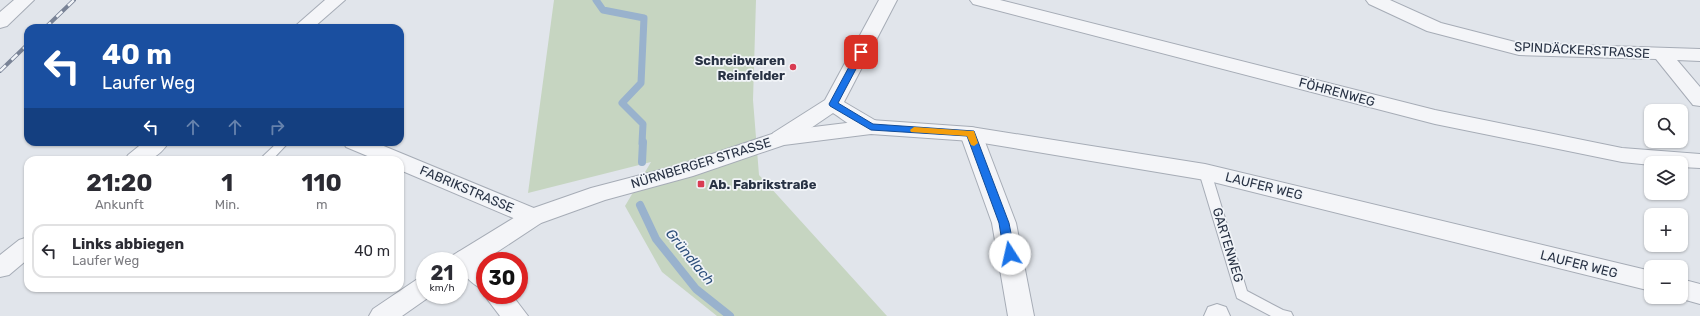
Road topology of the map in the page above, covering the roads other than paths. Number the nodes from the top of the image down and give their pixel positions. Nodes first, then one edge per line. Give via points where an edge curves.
1 (24, 0) edge
2 (336, 0) edge
3 (888, 0) edge
4 (979, 0) edge
5 (1375, 0) edge
6 (0, 22) edge
7 (307, 24) edge
8 (1662, 54) junction
9 (1700, 55) edge
10 (1700, 100) edge
11 (833, 104) junction
12 (871, 127) junction
13 (971, 134) junction
14 (781, 138) junction
15 (153, 146) edge
16 (280, 146) edge
17 (363, 146) edge
18 (141, 156) edge
19 (269, 156) edge
20 (387, 156) edge
21 (1700, 161) edge
22 (404, 163) edge
23 (1205, 172) junction
24 (533, 217) junction
25 (24, 249) edge
26 (468, 258) edge
27 (468, 265) edge
28 (0, 268) edge
29 (476, 272) edge
30 (1644, 279) edge
31 (1688, 291) edge
32 (416, 293) edge
33 (1700, 294) edge
34 (505, 304) edge
35 (382, 316) edge
36 (515, 316) edge
37 (1021, 316) edge
38 (1286, 316) edge

1 - 6 street
2 - 7 street
3 - 11 street, NÜRNBERGER STRASSE
4 - 21 street, FÖHRENWEG via 1435,117 1622,155
5 - 8 street, SPINDÄCKERSTRASSE via 1434,27 1519,48
8 - 9 street, SPINDÄCKERSTRASSE
8 - 10 street
11 - 12 street, LAUFER WEG
11 - 14 street, NÜRNBERGER STRASSE
12 - 13 street, LAUFER WEG
12 - 14 street, LAUFER WEG
13 - 23 street, LAUFER WEG
13 - 37 street via 1004,223
14 - 24 street, NÜRNBERGER STRASSE via 685,171 599,194
15 - 18 street
16 - 19 lane
17 - 20 street, FABRIKSTRASSE
22 - 24 street, FABRIKSTRASSE
23 - 30 street, LAUFER WEG
23 - 38 lane, GARTENWEG via 1242,294
24 - 26 street, NÜRNBERGER STRASSE
25 - 28 street
27 - 29 street
31 - 33 street
32 - 35 street
34 - 36 street

